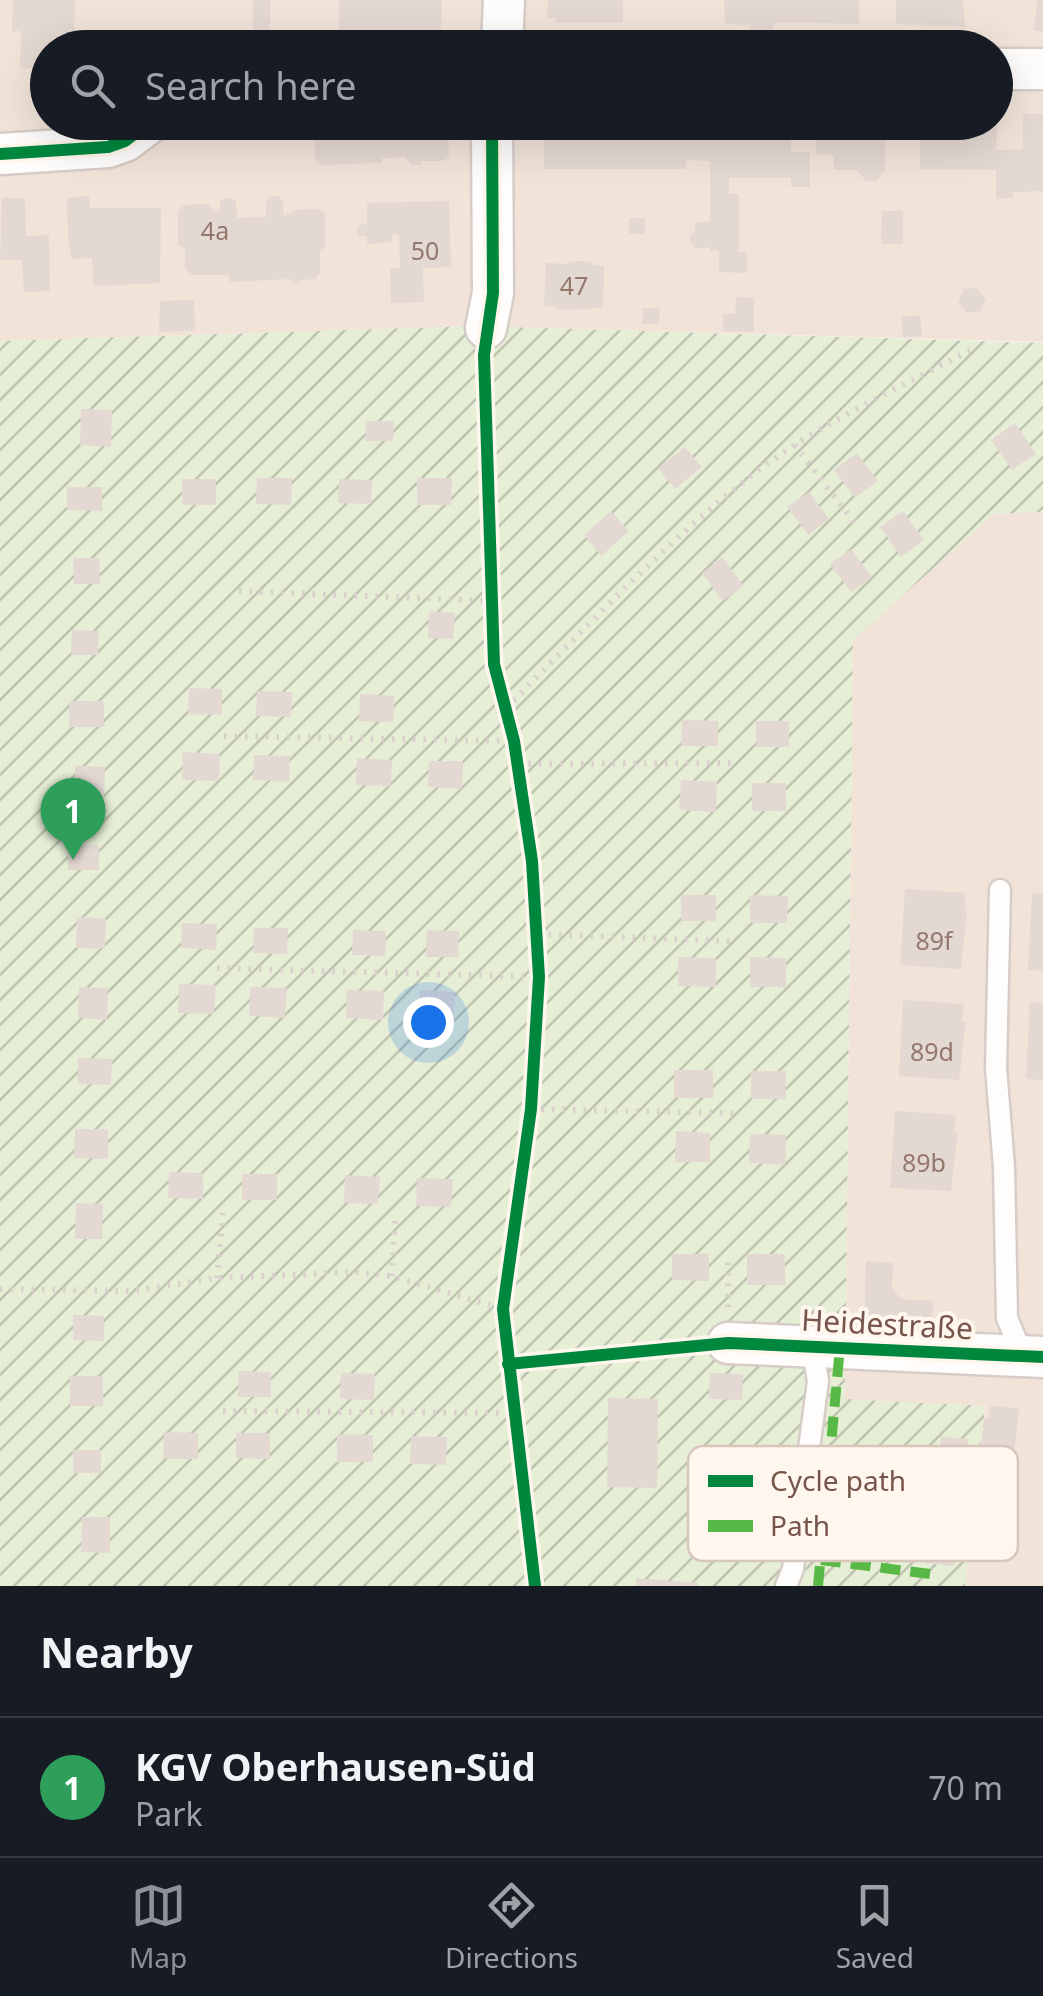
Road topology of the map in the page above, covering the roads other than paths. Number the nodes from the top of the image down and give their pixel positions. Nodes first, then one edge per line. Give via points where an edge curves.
1 (504, 0) edge
2 (503, 30) edge
3 (1013, 69) edge
4 (1043, 69) edge
5 (125, 140) edge
6 (492, 140) edge
7 (0, 154) edge
8 (486, 328) dead end
9 (1000, 890) dead end
10 (728, 1343) dead end
11 (812, 1346) junction
12 (1033, 1357) edge
13 (809, 1446) edge
14 (794, 1561) edge
15 (786, 1586) edge

1 - 2 street
3 - 4 street
5 - 7 street via 108,147
6 - 8 street via 493,293
9 - 12 lane, Heidestraße via 996,1068 1007,1318
10 - 11 street, Heidestraße
11 - 12 street, Heidestraße
11 - 13 lane via 818,1381
14 - 15 lane

